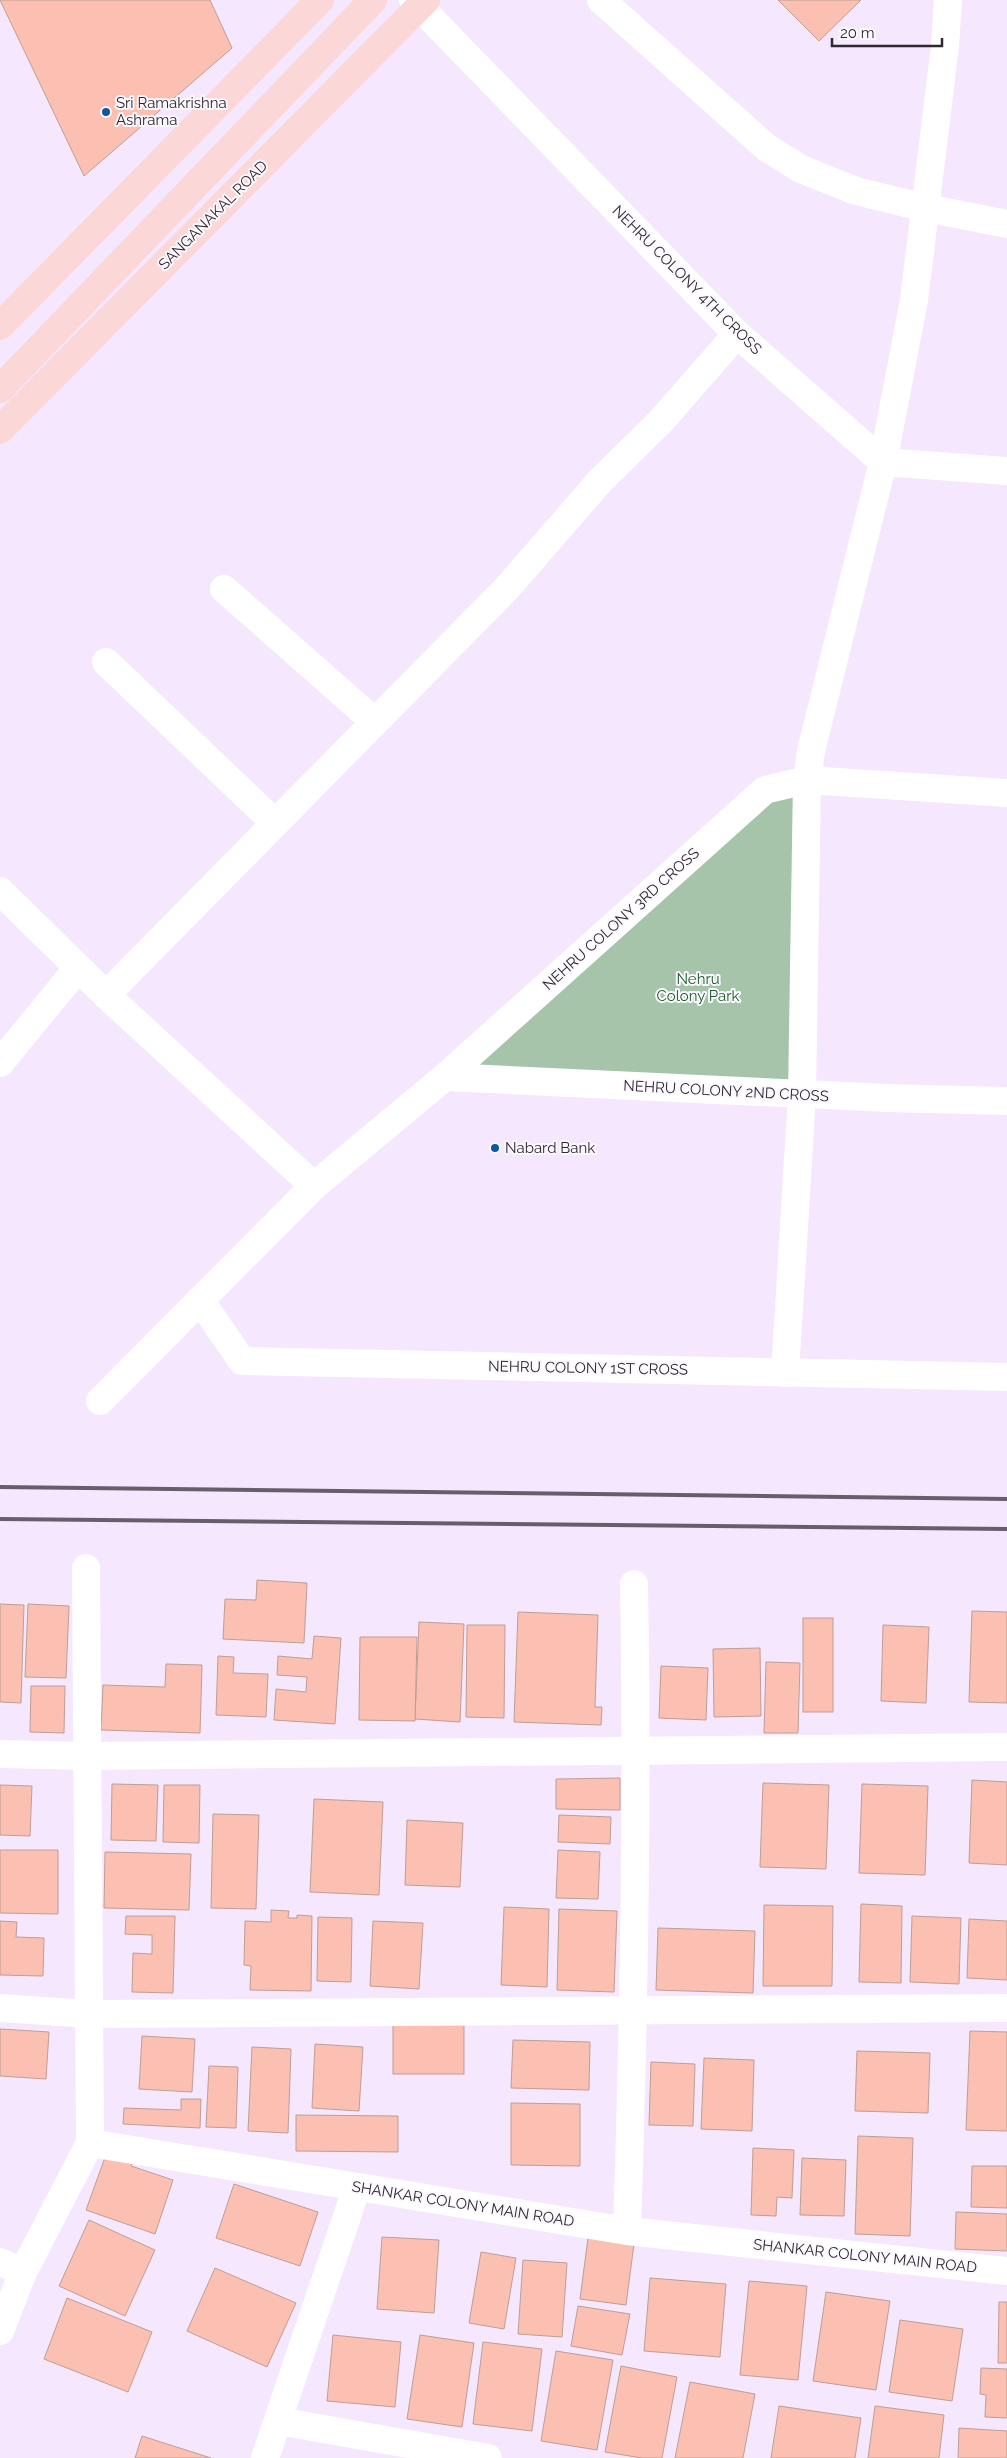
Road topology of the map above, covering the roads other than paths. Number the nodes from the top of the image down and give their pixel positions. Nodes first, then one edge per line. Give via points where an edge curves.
1 (320, 0) edge
2 (373, 0) edge
3 (601, 0) edge
4 (948, 0) edge
5 (420, 2) edge
6 (926, 208) junction
7 (1007, 224) edge
8 (0, 326) edge
9 (737, 334) junction
10 (0, 388) edge
11 (0, 430) edge
12 (882, 462) junction
13 (1007, 471) edge
14 (224, 589) dead end
15 (106, 662) dead end
16 (375, 722) junction
17 (807, 780) junction
18 (1007, 793) edge
19 (275, 823) junction
20 (0, 890) edge
21 (78, 968) junction
22 (106, 995) junction
23 (0, 1063) edge
24 (445, 1077) junction
25 (802, 1094) junction
26 (1007, 1101) edge
27 (314, 1186) junction
28 (200, 1300) junction
29 (785, 1373) junction
30 (1007, 1377) edge
31 (100, 1401) dead end
32 (86, 1568) dead end
33 (634, 1584) dead end
34 (1007, 1747) edge
35 (637, 1750) junction
36 (0, 1754) edge
37 (87, 1756) junction
38 (0, 2008) edge
39 (1007, 2008) edge
40 (634, 2011) junction
41 (90, 2014) junction
42 (90, 2143) junction
43 (357, 2187) junction
44 (626, 2230) junction
45 (11, 2267) edge
46 (1007, 2271) edge
47 (0, 2331) edge
48 (278, 2421) junction
49 (265, 2458) edge
50 (488, 2458) edge

1 - 8 main road
2 - 10 main road
3 - 6 street via 775,154 801,170 856,191
4 - 6 street
5 - 9 street, NEHRU COLONY 4TH CROSS
5 - 11 main road, SANGANAKAL ROAD
6 - 7 street
6 - 12 street via 914,300
9 - 12 street, NEHRU COLONY 4TH CROSS
9 - 16 street via 661,421 600,481 507,588
12 - 13 street
12 - 17 street via 811,751
14 - 16 street
15 - 19 street
16 - 19 street
17 - 18 street, NEHRU COLONY 3RD CROSS
17 - 24 street, NEHRU COLONY 3RD CROSS via 765,790
17 - 25 street
19 - 22 street
20 - 21 street
21 - 22 street
21 - 23 street
22 - 27 street
24 - 25 street, NEHRU COLONY 2ND CROSS
24 - 27 street, NEHRU COLONY 3RD CROSS
25 - 26 street, NEHRU COLONY 2ND CROSS
25 - 29 street
27 - 28 street, NEHRU COLONY 3RD CROSS
28 - 29 street, NEHRU COLONY 1ST CROSS via 242,1360
28 - 31 street, NEHRU COLONY 3RD CROSS
29 - 30 street, NEHRU COLONY 1ST CROSS
32 - 37 street
33 - 35 street
34 - 35 street
35 - 37 street
35 - 40 street
36 - 37 street
37 - 41 street
38 - 41 street
39 - 40 street
40 - 41 street
40 - 44 street
41 - 42 street
42 - 43 street, SHANKAR COLONY MAIN ROAD
42 - 45 street
43 - 44 street, SHANKAR COLONY MAIN ROAD
43 - 48 street
44 - 46 street, SHANKAR COLONY MAIN ROAD
45 - 47 street
48 - 49 street
48 - 50 street

